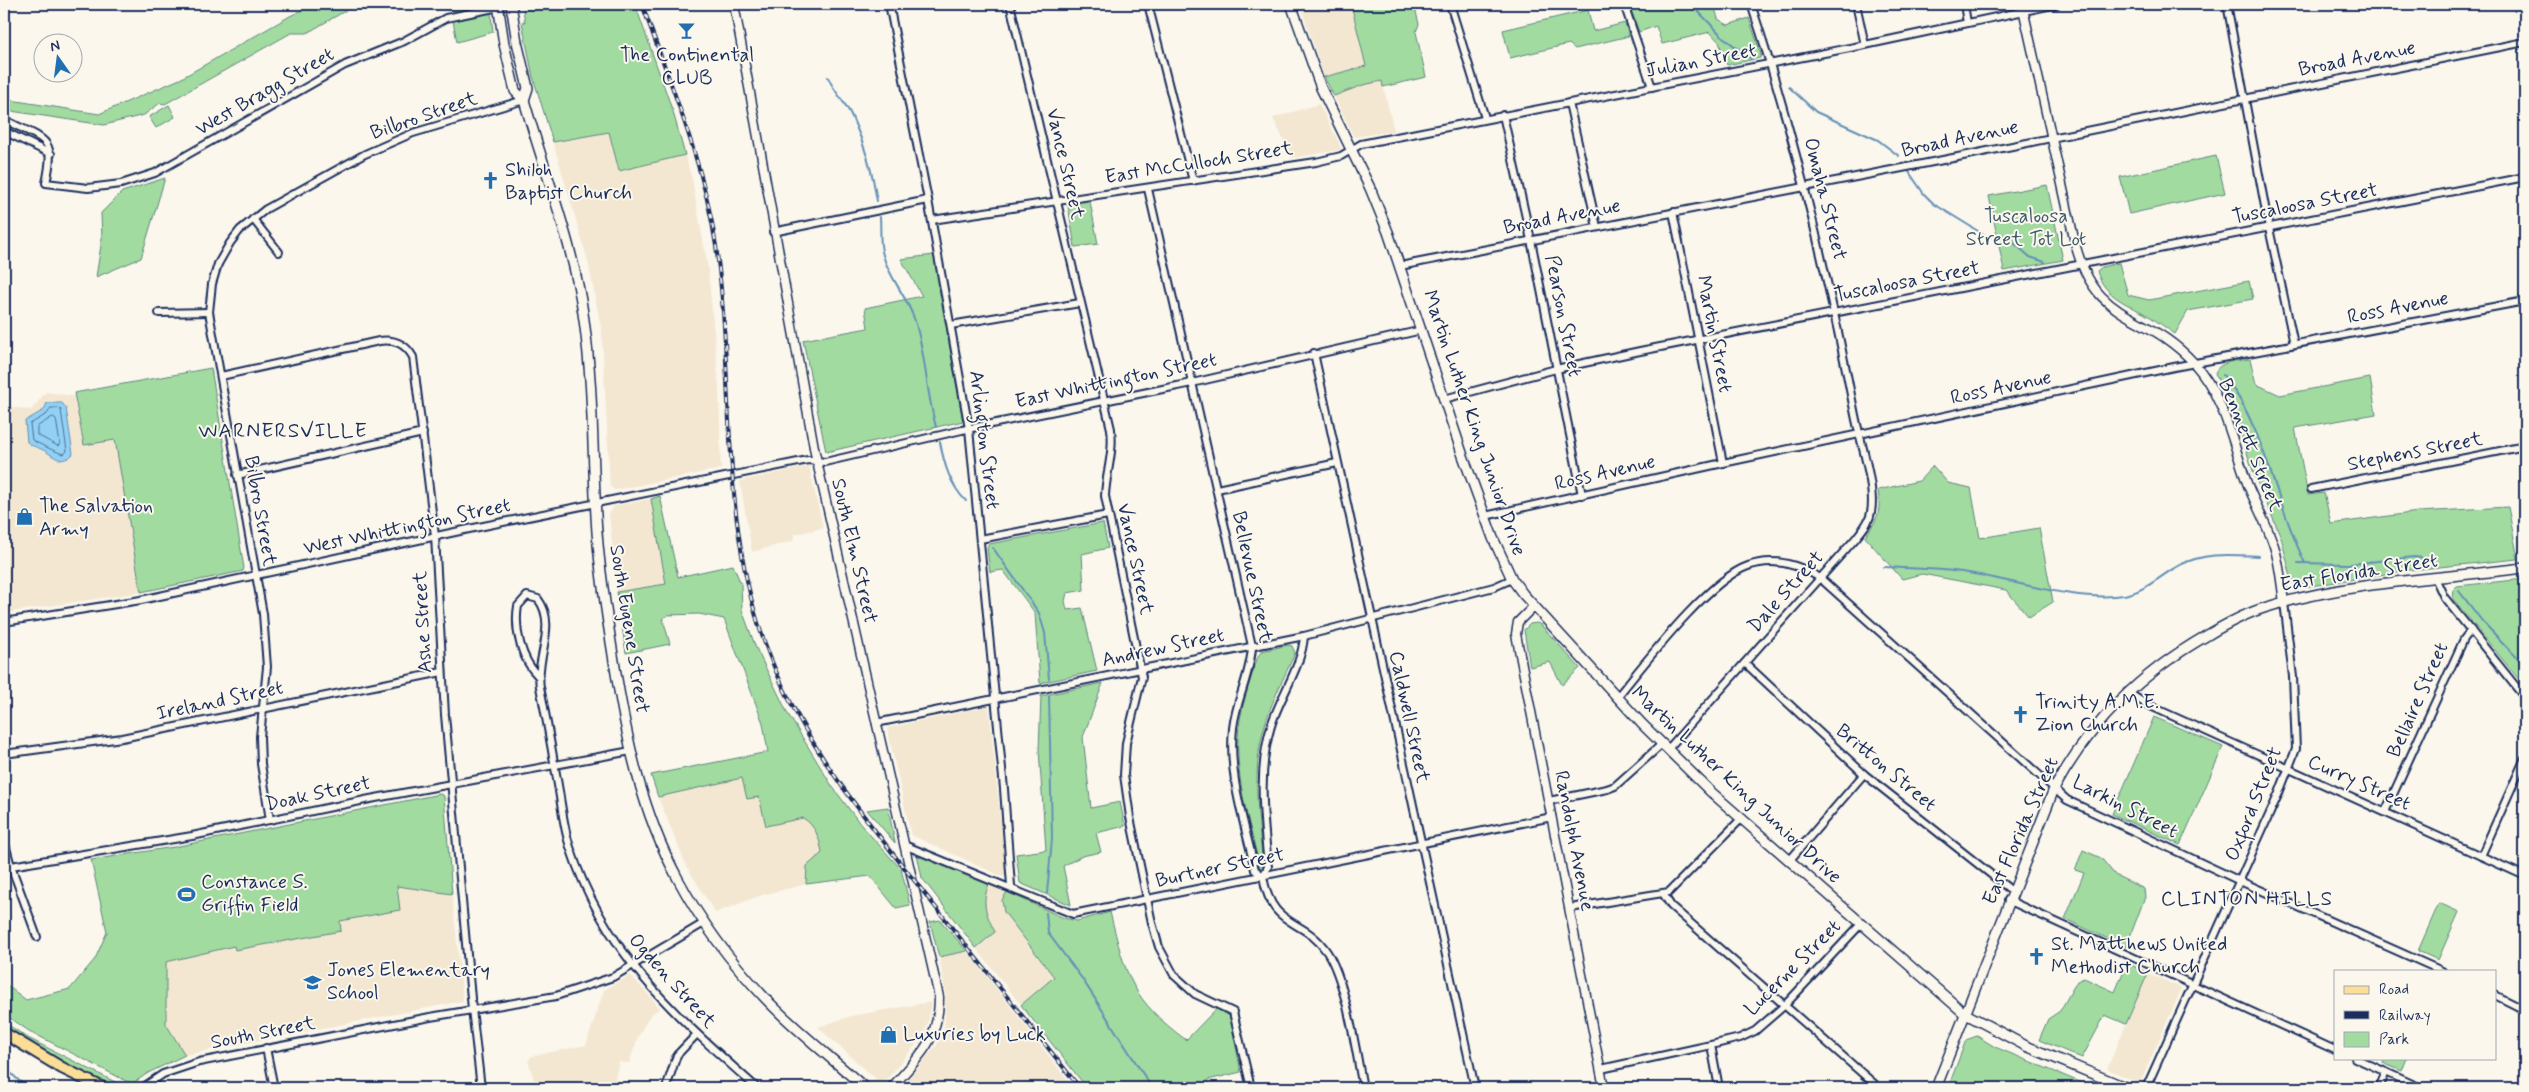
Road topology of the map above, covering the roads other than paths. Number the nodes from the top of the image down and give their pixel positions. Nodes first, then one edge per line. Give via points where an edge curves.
1 (511, 4) edge
2 (734, 4) edge
3 (889, 4) edge
4 (1010, 4) edge
5 (1148, 4) edge
6 (1292, 4) edge
7 (1450, 4) edge
8 (1624, 4) edge
9 (1751, 4) edge
10 (1856, 4) edge
11 (1964, 4) edge
12 (2057, 4) edge
13 (2227, 4) edge
14 (499, 5) edge
15 (2022, 7) edge
16 (1967, 23) junction
17 (2525, 42) edge
18 (1865, 46) junction
19 (1772, 64) junction
20 (1652, 87) junction
21 (2245, 97) junction
22 (524, 100) junction
23 (1568, 102) junction
24 (1503, 115) junction
25 (1485, 118) junction
26 (4, 123) edge
27 (25, 130) junction
28 (4, 131) edge
29 (2051, 137) junction
30 (21, 140) junction
31 (1351, 150) junction
32 (50, 154) junction
33 (2525, 177) edge
34 (1193, 181) junction
35 (1805, 185) junction
36 (1148, 188) junction
37 (928, 200) junction
38 (1057, 200) junction
39 (1673, 212) junction
40 (253, 219) junction
41 (932, 220) junction
42 (1597, 227) junction
43 (2269, 228) junction
44 (773, 232) junction
45 (1531, 240) junction
46 (279, 252) dead end
47 (2080, 264) junction
48 (1400, 266) junction
49 (2525, 301) edge
50 (1080, 303) junction
51 (209, 312) junction
52 (160, 313) dead end
53 (1835, 313) junction
54 (951, 325) junction
55 (1422, 330) junction
56 (1699, 339) junction
57 (2294, 344) junction
58 (1314, 353) junction
59 (2194, 363) junction
60 (1556, 369) junction
61 (221, 376) junction
62 (1192, 383) junction
63 (1444, 398) junction
64 (1104, 401) junction
65 (968, 429) junction
66 (423, 434) junction
67 (1859, 435) junction
68 (2525, 446) edge
69 (817, 460) junction
70 (1337, 463) junction
71 (1723, 463) junction
72 (237, 475) junction
73 (1217, 489) junction
74 (2311, 489) dead end
75 (1582, 495) junction
76 (595, 503) junction
77 (1108, 515) junction
78 (1485, 516) junction
79 (434, 536) junction
80 (980, 539) junction
81 (2525, 568) edge
82 (254, 577) junction
83 (1820, 578) junction
84 (2435, 578) junction
85 (1512, 579) junction
86 (2284, 602) junction
87 (1534, 606) junction
88 (1371, 619) junction
89 (4, 622) edge
90 (2471, 630) junction
91 (1304, 636) junction
92 (1252, 646) junction
93 (1745, 663) junction
94 (1141, 669) junction
95 (442, 672) junction
96 (538, 676) junction
97 (2127, 692) junction
98 (1616, 697) junction
99 (995, 698) junction
100 (2525, 698) edge
101 (263, 708) junction
102 (876, 722) junction
103 (1665, 747) junction
104 (631, 752) junction
105 (4, 754) edge
106 (2525, 758) edge
107 (555, 766) junction
108 (2289, 770) junction
109 (1864, 774) junction
110 (451, 784) junction
111 (2054, 789) junction
112 (1550, 801) junction
113 (2385, 812) junction
114 (1552, 817) junction
115 (1741, 819) junction
116 (270, 820) junction
117 (4, 840) edge
118 (1420, 843) junction
119 (904, 845) junction
120 (2481, 856) junction
121 (1789, 861) junction
122 (11, 866) junction
123 (1263, 876) junction
124 (2525, 876) edge
125 (2240, 881) junction
126 (1011, 886) junction
127 (2012, 891) junction
128 (1664, 895) junction
129 (1148, 900) junction
130 (2008, 900) junction
131 (1570, 908) junction
132 (704, 923) junction
133 (1861, 924) junction
134 (37, 937) dead end
135 (632, 965) junction
136 (2440, 970) edge
137 (2192, 986) junction
138 (2496, 996) edge
139 (1785, 1005) junction
140 (472, 1010) junction
141 (2525, 1010) edge
142 (1964, 1013) junction
143 (4, 1033) edge
144 (697, 1034) junction
145 (1711, 1045) junction
146 (266, 1048) junction
147 (2334, 1050) edge
148 (2359, 1060) edge
149 (1600, 1069) junction
150 (2386, 1072) junction
151 (102, 1088) edge
152 (142, 1088) edge
153 (274, 1088) edge
154 (481, 1088) edge
155 (666, 1088) edge
156 (757, 1088) edge
157 (865, 1088) edge
158 (891, 1088) edge
159 (1251, 1088) edge
160 (1364, 1088) edge
161 (1475, 1088) edge
162 (1604, 1088) edge
163 (1719, 1088) edge
164 (1879, 1088) edge
165 (1936, 1088) edge
166 (2127, 1088) edge
167 (2146, 1088) edge
168 (2379, 1088) edge
169 (2421, 1088) edge

1 - 22 main road, South Eugene Street via 528,88
2 - 44 street, South Elm Street
3 - 37 street, Arlington Street
4 - 38 street, Vance Street
5 - 34 street
6 - 31 main road, Martin Luther King Junior Drive via 1318,81
7 - 25 street
8 - 20 street
9 - 19 street, Omaha Street
10 - 18 street
11 - 16 street
12 - 15 street, Julian Street
13 - 21 street
14 - 22 main road, South Eugene Street via 516,91
14 - 32 street, West Bragg Street via 446,18 404,41 345,65 150,175 121,184 88,188 46,183
15 - 16 street, Julian Street
15 - 29 street, Bennett Street
16 - 18 street, Julian Street
17 - 21 street, Broad Avenue
18 - 19 street, Julian Street
19 - 20 street, Julian Street
19 - 35 street, Omaha Street
20 - 23 street, Julian Street
21 - 29 street, Broad Avenue
21 - 43 street
22 - 40 street, Bilbro Street via 414,133 365,154
22 - 76 main road, South Eugene Street via 582,308 591,383
23 - 24 street, Julian Street
23 - 42 street
24 - 25 street, Julian Street
24 - 45 street, Pearson Street
25 - 31 street, Julian Street via 1361,144
26 - 27 street via 9,122
27 - 30 street
27 - 32 street via 46,141
28 - 30 street
29 - 35 street, Broad Avenue
29 - 47 street, Bennett Street
30 - 32 street
31 - 34 street, East McCulloch Street via 1316,162
31 - 48 main road, Martin Luther King Junior Drive via 1379,208
33 - 43 street, Tuscaloosa Street
34 - 36 street, East McCulloch Street
35 - 39 street, Broad Avenue
35 - 53 street, Omaha Street
36 - 38 street, East McCulloch Street
36 - 62 street, Bellevue Street
37 - 41 street, Arlington Street
37 - 44 street
38 - 41 street, East McCulloch Street
38 - 50 street, Vance Street
39 - 42 street, Broad Avenue
39 - 56 street, Martin Street
40 - 46 street
40 - 51 street, Bilbro Street via 230,243 218,264
41 - 54 street, Arlington Street
42 - 45 street, Broad Avenue
43 - 47 street, Tuscaloosa Street
43 - 57 street
44 - 69 street, South Elm Street
45 - 48 street, Broad Avenue
45 - 60 street, Pearson Street
47 - 53 street, Tuscaloosa Street
47 - 59 street, Bennett Street via 2089,282 2108,304 2162,336
48 - 55 main road, Martin Luther King Junior Drive
49 - 57 street, Ross Avenue
50 - 54 street
50 - 64 street, Vance Street
51 - 52 street
51 - 61 street, Bilbro Street
53 - 56 street, Tuscaloosa Street
53 - 67 street, Omaha Street
54 - 65 street, Arlington Street
55 - 58 street, East Whittington Street
55 - 63 main road, Martin Luther King Junior Drive
56 - 60 street, Tuscaloosa Street
56 - 71 street, Martin Street
57 - 59 street, Ross Avenue
58 - 62 street, East Whittington Street
58 - 70 street, Caldwell Street
59 - 67 street, Ross Avenue
59 - 86 street, Bennett Street via 2219,402 2249,487 2269,532 2279,565
60 - 63 street, Tuscaloosa Street
60 - 75 street, Pearson Street
61 - 66 street, Ashe Street via 391,340 402,344 413,357
61 - 72 street, Bilbro Street
62 - 64 street, East Whittington Street
62 - 73 street, Bellevue Street
63 - 78 main road, Martin Luther King Junior Drive
64 - 65 street, East Whittington Street
64 - 77 street, Vance Street via 1113,447 1106,479
65 - 69 street, East Whittington Street via 825,462
65 - 80 street, Arlington Street
66 - 72 street
66 - 79 street, Ashe Street
67 - 71 street, Ross Avenue
67 - 83 street, Dale Street via 1872,498 1871,513 1856,538
68 - 74 street, Stephens Street
69 - 76 street, West Whittington Street
69 - 102 street, South Elm Street
70 - 73 street
70 - 88 street, Caldwell Street
71 - 75 street, Ross Avenue
72 - 82 street, Bilbro Street
73 - 92 street, Bellevue Street
75 - 78 street, Ross Avenue
76 - 79 street, West Whittington Street
76 - 104 main road, South Eugene Street via 606,614
77 - 80 street
77 - 94 street, Vance Street
78 - 85 main road, Martin Luther King Junior Drive
79 - 82 street, West Whittington Street
79 - 95 street, Ashe Street
80 - 99 street, Arlington Street
81 - 84 main road, East Florida Street
82 - 89 street, West Whittington Street
82 - 101 street, Bilbro Street via 266,644
83 - 93 street, Dale Street
83 - 98 street, Larkin Street via 1783,562 1758,563 1735,572 1680,622
83 - 111 street, Larkin Street
84 - 86 main road, East Florida Street
84 - 90 street via 2444,597
85 - 87 main road, Martin Luther King Junior Drive
85 - 88 street, Andrew Street via 1494,588
86 - 97 main road, East Florida Street via 2237,618 2167,659
86 - 108 street, Oxford Street via 2296,730 2296,749
87 - 98 main road, Martin Luther King Junior Drive
87 - 112 street, Randolph Avenue via 1518,622 1516,634
88 - 91 street, Andrew Street
88 - 118 street, Caldwell Street
90 - 100 street
90 - 113 street, Bellaire Street
91 - 92 street, Andrew Street
91 - 123 street via 1302,651 1271,727 1263,762 1268,867
92 - 94 street, Andrew Street
92 - 123 street, Bellevue Street via 1235,710 1232,758 1235,784 1256,870
93 - 103 street, Dale Street
93 - 109 street, Britton Street
94 - 99 street, Andrew Street
94 - 129 street, Vance Street via 1142,677 1126,743 1124,775
95 - 101 street, Ireland Street
95 - 110 street, Ashe Street
96 - 96 street, Ogden Street via 546,626 541,602 531,596 519,602 517,623 521,646 531,669
96 - 107 street, Ogden Street
97 - 108 street, Curry Street via 2146,704
97 - 111 main road, East Florida Street via 2084,739
98 - 103 main road, Martin Luther King Junior Drive
99 - 102 street, Andrew Street
99 - 126 street, Arlington Street
101 - 105 street, Ireland Street via 122,738
101 - 116 street, Bilbro Street via 261,764
102 - 119 street, South Elm Street
103 - 112 street, Dale Street via 1607,790
103 - 115 main road, Martin Luther King Junior Drive
104 - 107 street, Doak Street
104 - 132 main road, South Eugene Street via 661,846
106 - 120 street
107 - 110 street, Doak Street
107 - 135 street, Ogden Street via 569,845 582,880 609,933
108 - 113 street, Curry Street
108 - 125 street, Oxford Street
109 - 121 street
109 - 127 street, Britton Street
110 - 116 street, Doak Street
110 - 140 street, Ashe Street
111 - 125 street, Larkin Street via 2067,800 2097,815
111 - 127 main road, East Florida Street
112 - 114 street, Randolph Avenue
113 - 120 street, Curry Street
114 - 118 street, Burtner Street
114 - 131 street, Randolph Avenue
115 - 121 main road, Martin Luther King Junior Drive
115 - 128 street via 1674,889
116 - 122 street, Doak Street
117 - 122 street
118 - 123 street, Burtner Street
118 - 161 street, Caldwell Street
119 - 126 street, Burtner Street
119 - 158 street, South Elm Street via 939,997 939,1013 932,1040
120 - 124 street, Curry Street
121 - 133 main road, Martin Luther King Junior Drive
122 - 134 street
123 - 129 street, Burtner Street
123 - 160 street, Bellevue Street via 1273,907 1282,918 1314,937 1334,964
125 - 136 street, Larkin Street
125 - 137 street, Oxford Street
126 - 129 street, Burtner Street via 1073,914
127 - 130 main road, East Florida Street
128 - 131 street
128 - 139 street via 1671,906
129 - 159 street, Vance Street via 1159,947 1174,975 1195,994 1233,1012
130 - 137 street
130 - 142 main road, East Florida Street
131 - 149 street, Randolph Avenue
132 - 135 street, South Street
132 - 157 main road, South Eugene Street via 765,998
133 - 139 street, Lucerne Street
133 - 142 main road, Martin Luther King Junior Drive
135 - 140 street, South Street via 613,977 556,996
135 - 144 street, Ogden Street
137 - 147 street
137 - 167 street, Oxford Street
138 - 141 street
139 - 145 street, Lucerne Street via 1755,1031
139 - 164 street
140 - 146 street, South Street
140 - 154 street, Ashe Street
142 - 165 main road, East Florida Street
142 - 166 main road, Martin Luther King Junior Drive via 2026,1046
143 - 151 main road
144 - 155 street via 677,1055
144 - 156 street, Ogden Street
145 - 149 street, Lucerne Street
145 - 163 street
146 - 152 street, South Street via 181,1067
146 - 153 street
148 - 150 street
149 - 162 street, Randolph Avenue
150 - 168 street
150 - 169 street

